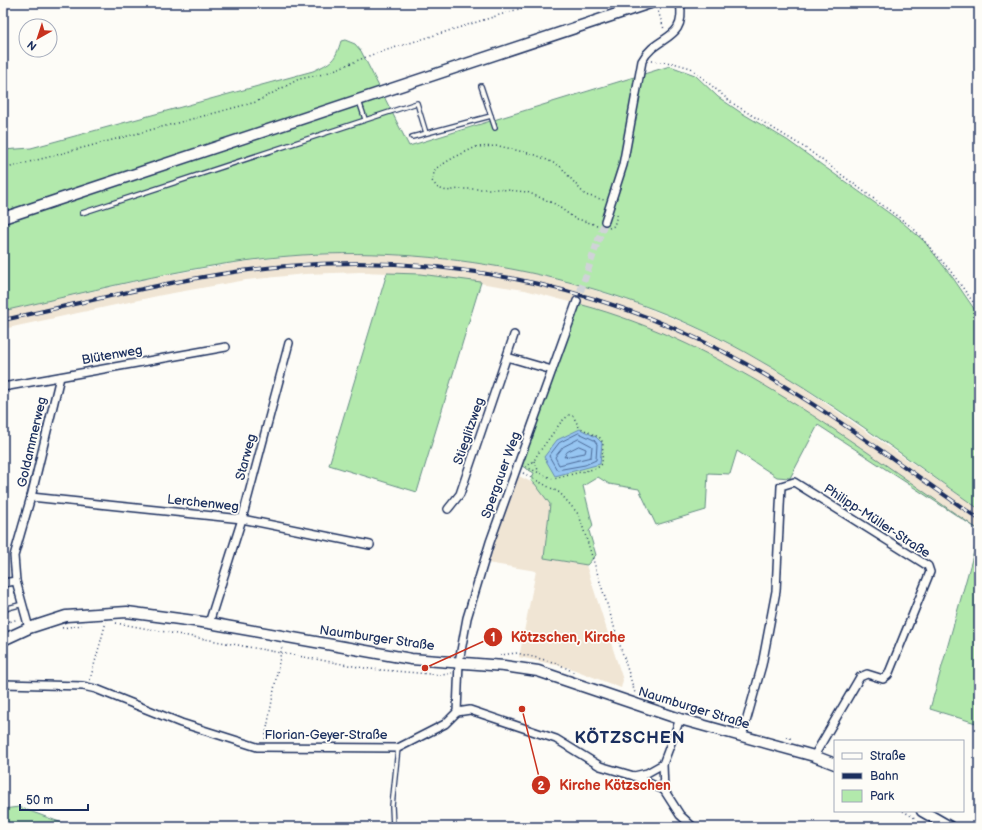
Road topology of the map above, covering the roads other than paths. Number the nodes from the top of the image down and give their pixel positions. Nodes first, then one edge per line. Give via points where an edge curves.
1 (650, 3) edge
2 (680, 3) edge
3 (481, 86) dead end
4 (358, 100) junction
5 (491, 116) junction
6 (365, 119) junction
7 (495, 128) dead end
8 (426, 133) junction
9 (412, 137) dead end
10 (82, 213) dead end
11 (3, 218) edge
12 (605, 222) tunnel mouth
13 (577, 301) tunnel mouth
14 (514, 335) dead end
15 (289, 343) dead end
16 (226, 347) dead end
17 (507, 357) junction
18 (552, 370) junction
19 (60, 377) junction
20 (3, 387) edge
21 (31, 497) junction
22 (448, 509) dead end
23 (242, 519) junction
24 (370, 545) dead end
25 (16, 581) junction
26 (3, 582) edge
27 (22, 604) junction
28 (3, 612) edge
29 (209, 623) junction
30 (29, 628) junction
31 (3, 640) edge
32 (459, 662) junction
33 (3, 684) edge
34 (457, 712) junction
35 (680, 719) junction
36 (742, 736) junction
37 (398, 748) junction
38 (814, 756) junction
39 (663, 764) junction
40 (834, 764) edge
41 (634, 776) junction
42 (664, 790) junction
43 (924, 812) edge
44 (393, 827) edge
45 (693, 827) edge
46 (950, 827) edge

1 - 4 street
2 - 12 street via 682,15 678,30 647,51 642,61 623,165
3 - 5 lane
4 - 6 lane
4 - 11 street
5 - 7 lane
5 - 8 lane
6 - 8 lane via 417,103
6 - 10 lane
8 - 9 lane
13 - 18 street, Spergauer Weg
14 - 17 street, Stieglitzweg
15 - 23 street, Starweg
16 - 19 street, Blütenweg
17 - 18 street
17 - 22 street, Stieglitzweg via 460,494
18 - 32 street, Spergauer Weg via 490,542 467,618
19 - 20 street, Blütenweg
19 - 21 street, Goldammerweg
21 - 23 street, Lerchenweg
21 - 25 street, Goldammerweg via 14,556
23 - 24 street, Lerchenweg
23 - 29 street, Starweg
25 - 26 street
25 - 27 street, Goldammerweg
27 - 28 lane
27 - 30 street, Goldammerweg
29 - 30 street, Naumburger Straße via 127,612 66,616
29 - 32 street, Naumburger Straße via 410,659
30 - 31 street, Naumburger Straße
32 - 34 street, Spergauer Weg
32 - 35 street, Naumburger Straße via 538,671
33 - 37 street, Florian-Geyer-Straße via 88,687 181,723 256,747
34 - 37 street, Florian-Geyer-Straße via 445,724
34 - 41 street via 470,710 556,740 600,766
35 - 36 street, Naumburger Straße
35 - 39 street
36 - 38 street, Naumburger Straße
36 - 38 street, Philipp-Müller-Straße via 762,665 776,591 781,486 794,482 928,566 930,572 888,675 883,679 867,674 860,677
37 - 44 lane via 392,806
38 - 40 street, Naumburger Straße
39 - 41 street via 647,773
39 - 42 street
41 - 42 street
42 - 45 street via 680,815
43 - 46 street

